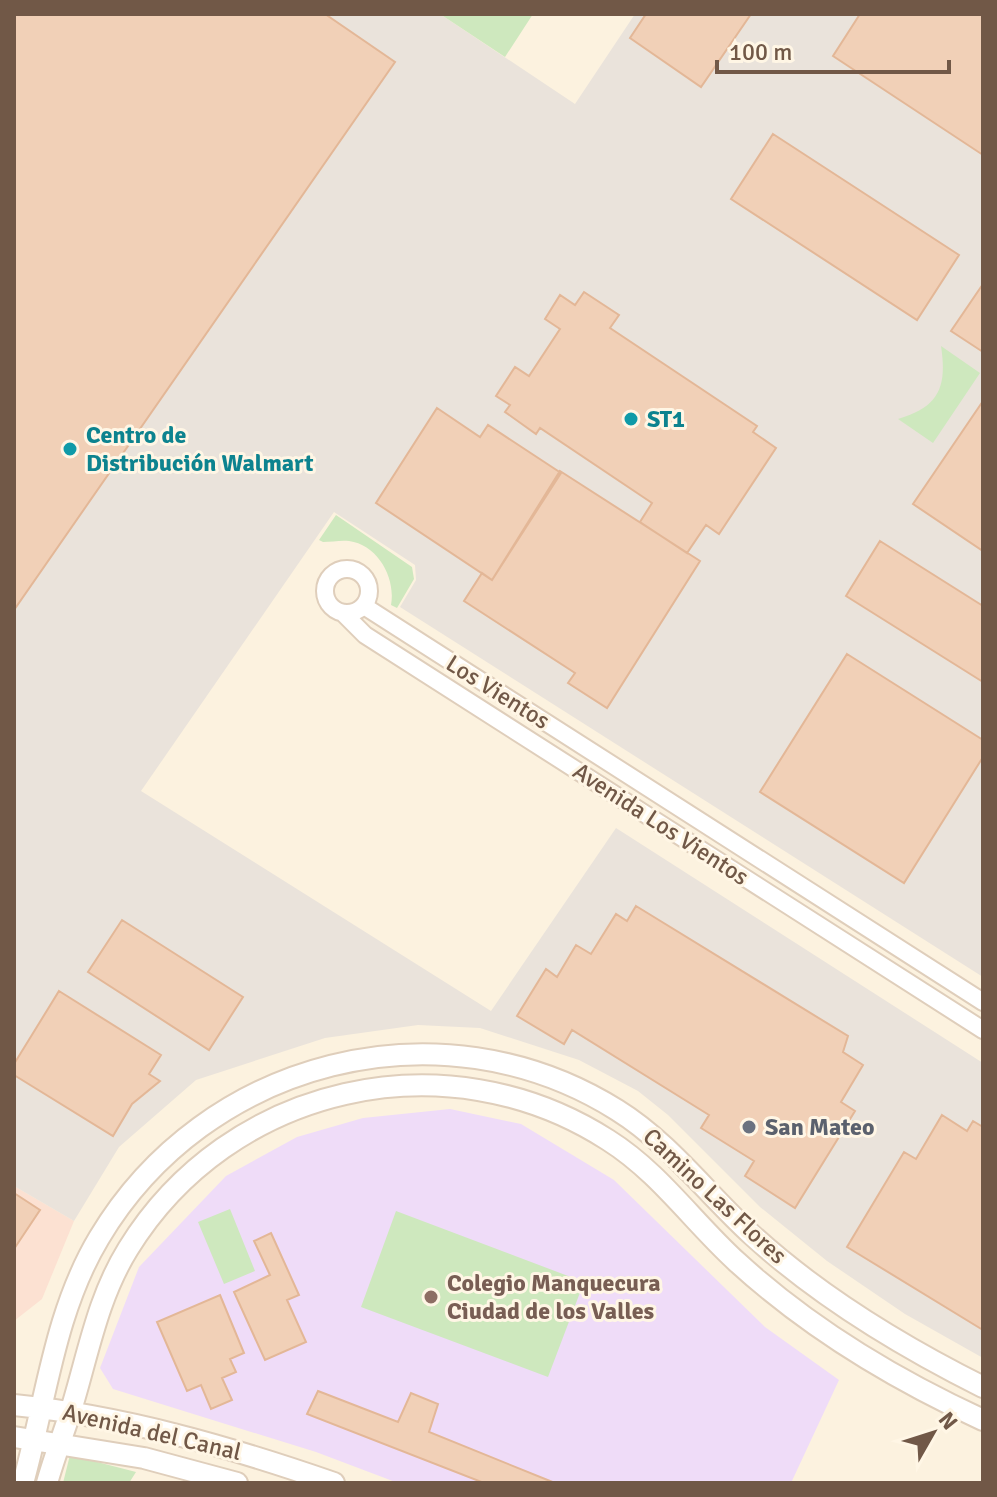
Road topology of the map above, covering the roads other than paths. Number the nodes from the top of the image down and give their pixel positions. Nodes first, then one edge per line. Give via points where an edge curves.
1 (364, 606) junction
2 (343, 613) junction
3 (633, 779) joint
4 (983, 1002) edge
5 (983, 1030) edge
6 (983, 1387) edge
7 (14, 1405) edge
8 (40, 1407) junction
9 (70, 1411) junction
10 (983, 1420) edge
11 (14, 1437) edge
12 (35, 1441) junction
13 (58, 1444) junction
14 (23, 1483) edge
15 (47, 1483) edge
16 (237, 1483) edge
17 (334, 1483) edge

1 - 2 street
1 - 2 street, Avenida Los Vientos via 366,580 359,572 342,569 332,574 325,589 329,604
1 - 3 street, Los Vientos
2 - 5 street, Avenida Los Vientos via 365,635
3 - 4 street, Avenida Los Vientos
6 - 8 street, Camino Las Flores via 916,1353 812,1284 754,1237 673,1153 615,1109 554,1079 508,1064 419,1054 351,1061 283,1080 224,1110 170,1151 126,1198 88,1258 68,1305
7 - 8 street, Avenida del Canal
8 - 9 street, Avenida del Canal
8 - 12 street, Camino Las Flores
9 - 10 street, Camino Las Flores via 94,1324 119,1265 151,1215 197,1167 240,1136 306,1104 379,1087 433,1085 529,1101 602,1136 641,1164 723,1250 796,1310 907,1381
9 - 13 street, Camino Las Flores
9 - 17 street, Avenida del Canal via 225,1448
11 - 12 street, Avenida del Canal
12 - 13 street, Avenida del Canal
12 - 14 street, Camino Las Flores
13 - 15 street, Camino Las Flores
13 - 16 street, Avenida del Canal via 144,1458

